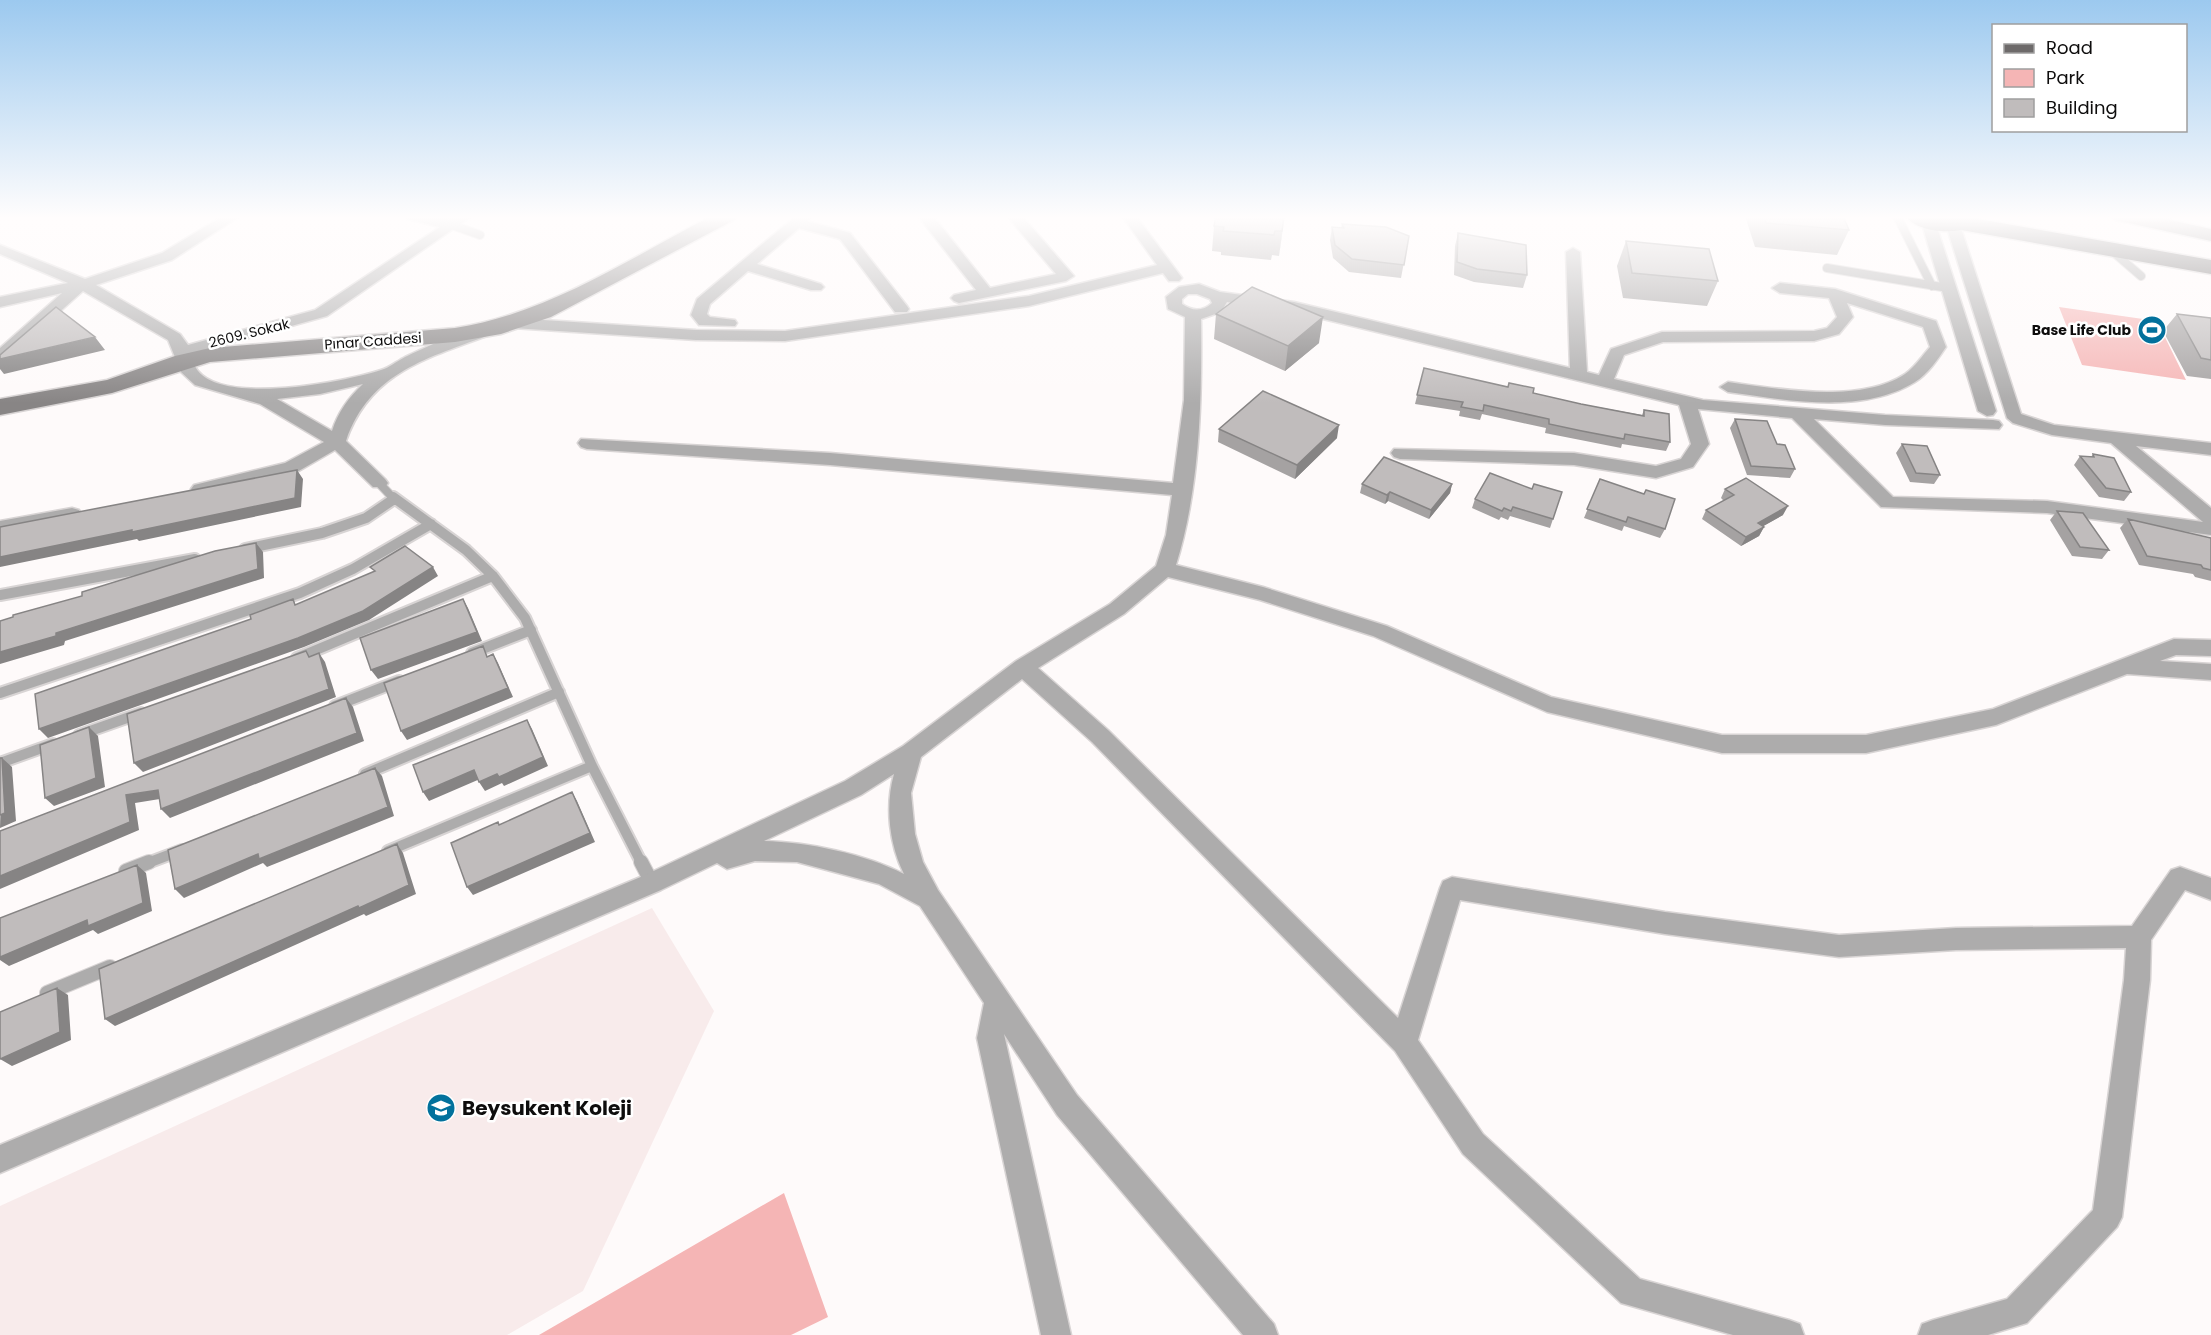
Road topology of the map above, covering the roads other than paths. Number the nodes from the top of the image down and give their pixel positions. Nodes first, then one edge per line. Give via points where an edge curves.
1 (70, 278) edge
2 (102, 278) edge
3 (373, 278) edge
4 (608, 278) edge
5 (731, 278) edge
6 (789, 278) edge
7 (877, 278) edge
8 (974, 278) edge
9 (1055, 278) edge
10 (1123, 278) edge
11 (1174, 278) edge
12 (1574, 278) edge
13 (1887, 278) edge
14 (1930, 278) edge
15 (1943, 278) edge
16 (1971, 278) edge
17 (81, 283) junction
18 (816, 286) dead end
19 (1932, 286) junction
20 (1780, 288) dead end
21 (1948, 288) junction
22 (1184, 290) junction
23 (1974, 292) junction
24 (986, 293) junction
25 (1835, 294) junction
26 (1217, 296) junction
27 (0, 302) edge
28 (901, 309) junction
29 (1193, 315) junction
30 (503, 326) junction
31 (700, 328) junction
32 (183, 356) junction
33 (0, 357) edge
34 (387, 372) junction
35 (1579, 376) junction
36 (1604, 382) junction
37 (1728, 387) dead end
38 (256, 396) junction
39 (1687, 402) junction
40 (0, 407) edge
41 (1797, 413) junction
42 (1988, 417) junction
43 (2016, 421) junction
44 (2117, 439) junction
45 (337, 442) junction
46 (587, 443) dead end
47 (2211, 449) edge
48 (1401, 453) dead end
49 (379, 483) joint
50 (1183, 490) junction
51 (181, 493) edge
52 (394, 499) junction
53 (90, 510) edge
54 (2211, 518) edge
55 (430, 524) junction
56 (0, 527) edge
57 (2211, 529) edge
58 (232, 552) edge
59 (210, 556) edge
60 (1165, 569) junction
61 (493, 576) junction
62 (0, 595) edge
63 (531, 630) junction
64 (2211, 648) edge
65 (465, 656) edge
66 (285, 662) edge
67 (1023, 667) junction
68 (2125, 667) junction
69 (2211, 672) edge
70 (411, 676) edge
71 (558, 692) junction
72 (0, 693) edge
73 (154, 709) edge
74 (323, 710) edge
75 (911, 752) junction
76 (0, 763) edge
77 (592, 766) junction
78 (353, 779) edge
79 (189, 847) edge
80 (373, 857) edge
81 (111, 877) edge
82 (652, 883) junction
83 (2211, 889) edge
84 (929, 898) junction
85 (2139, 937) junction
86 (121, 962) edge
87 (33, 999) edge
88 (997, 1001) junction
89 (1404, 1042) junction
90 (0, 1159) edge
91 (1056, 1335) edge
92 (1263, 1335) edge
93 (1789, 1335) edge
94 (1933, 1335) edge

1 - 17 street
2 - 17 street
3 - 32 street, 2609. Sokak via 321,313
4 - 30 street, Pınar Caddesi via 543,312
5 - 31 street via 703,302
6 - 18 street
7 - 28 street
8 - 24 street
9 - 24 street
10 - 31 street via 1029,301 847,329 785,336
11 - 22 street
12 - 35 street
13 - 19 lane
14 - 19 lane
15 - 21 street
16 - 23 street
17 - 27 street
17 - 32 street via 174,337
17 - 33 street
19 - 21 lane
20 - 25 street
21 - 23 street
21 - 42 street
22 - 26 street via 1199,289
22 - 29 street via 1174,297 1174,306
23 - 43 street
24 - 28 street
25 - 36 street via 1845,317 1833,331 1814,336 1662,337 1617,352
25 - 37 street via 1930,324 1938,347 1911,378 1869,393 1799,396
26 - 29 street via 1220,304 1213,312
26 - 35 street via 1294,307
28 - 31 street via 795,323
29 - 50 street via 1193,400
30 - 31 street
30 - 32 street, Pınar Caddesi via 455,334
30 - 34 street
32 - 38 street via 186,369 195,378
32 - 40 street, Pınar Caddesi via 103,388
34 - 38 street via 320,389
34 - 45 street via 353,404 341,424
35 - 36 street
36 - 39 street
38 - 45 street
39 - 41 street
39 - 48 street via 1700,444 1687,463 1656,472 1574,459
41 - 42 street via 1885,420 1955,421
41 - 57 street via 1888,503 2047,507
42 - 43 street via 2001,410
43 - 44 street via 2039,432 2052,430
44 - 47 street
44 - 54 street
45 - 49 street
45 - 51 street via 291,468
46 - 50 street via 830,459
49 - 52 lane
50 - 60 street via 1176,535
52 - 55 lane
52 - 58 lane via 366,518 344,526
53 - 56 street
55 - 61 lane
55 - 72 lane via 353,569 300,593
59 - 62 lane
60 - 67 street via 1118,609
60 - 68 street via 1263,594 1380,631 1547,704 1722,744 1866,744 1996,717
61 - 63 lane
61 - 66 lane
63 - 65 lane
63 - 71 lane
64 - 68 street via 2174,648
67 - 75 street
67 - 89 street via 1100,736
68 - 69 street
70 - 74 lane
71 - 77 lane
71 - 78 lane
73 - 76 lane
75 - 82 street via 853,788
75 - 84 street via 900,793 903,834 911,863
77 - 80 lane
77 - 82 lane
79 - 81 lane
82 - 84 street via 755,851 796,852 884,875
82 - 90 street
83 - 85 street via 2180,877
84 - 88 street
85 - 89 street via 1956,939 1839,946 1665,923 1452,888
85 - 94 street via 2107,1217 2016,1312
86 - 87 lane
88 - 91 street via 990,1038
88 - 92 street via 1067,1105
89 - 93 street via 1473,1144 1632,1292

